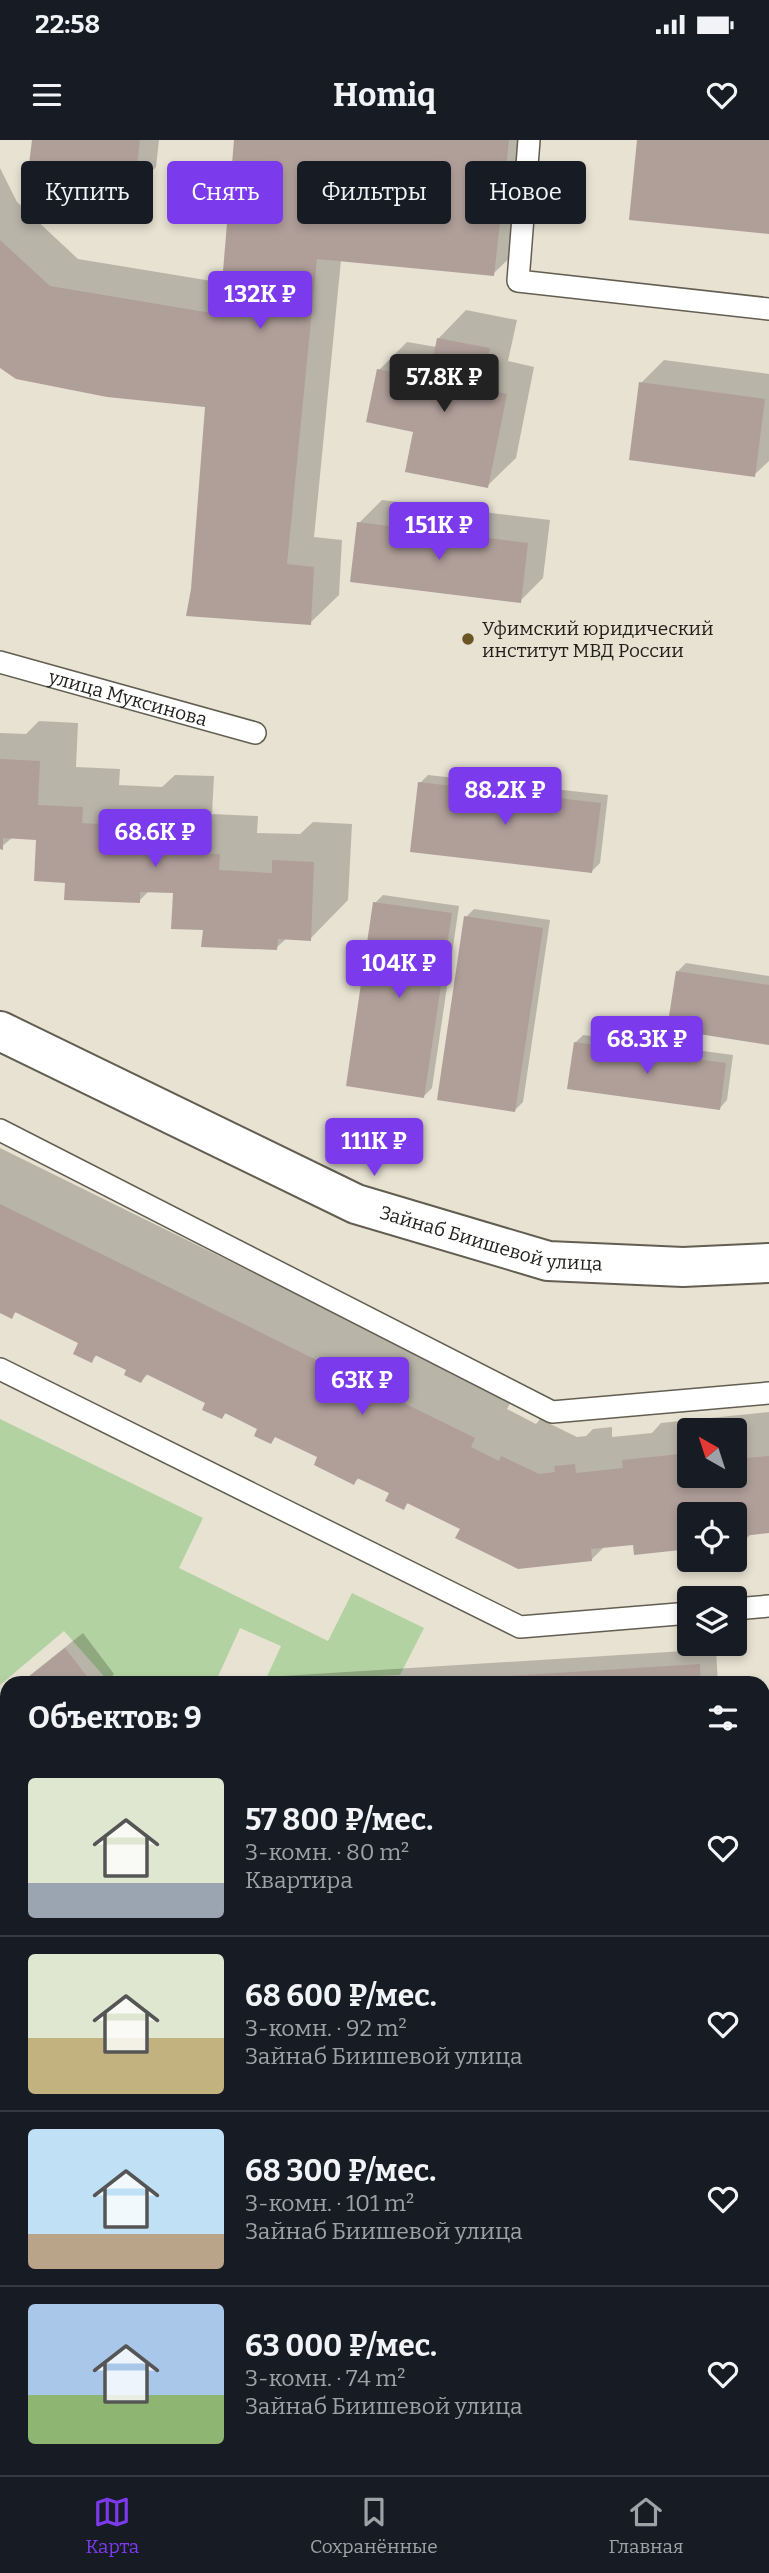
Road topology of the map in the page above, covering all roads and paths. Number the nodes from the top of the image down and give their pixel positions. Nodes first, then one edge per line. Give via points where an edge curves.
1 (529, 140) edge
2 (769, 309) edge
3 (0, 663) edge
4 (255, 733) dead end
5 (0, 1031) edge
6 (0, 1130) edge
7 (769, 1262) edge
8 (0, 1369) edge
9 (769, 1393) edge
10 (769, 1606) edge
11 (747, 1608) edge
12 (677, 1614) edge

1 - 2 lane via 518,281
3 - 4 lane, улица Муксинова
5 - 7 street, Зайнаб Биишевой улица via 356,1204 548,1261 683,1267
6 - 9 lane via 552,1412
8 - 12 lane via 520,1627
10 - 11 lane

